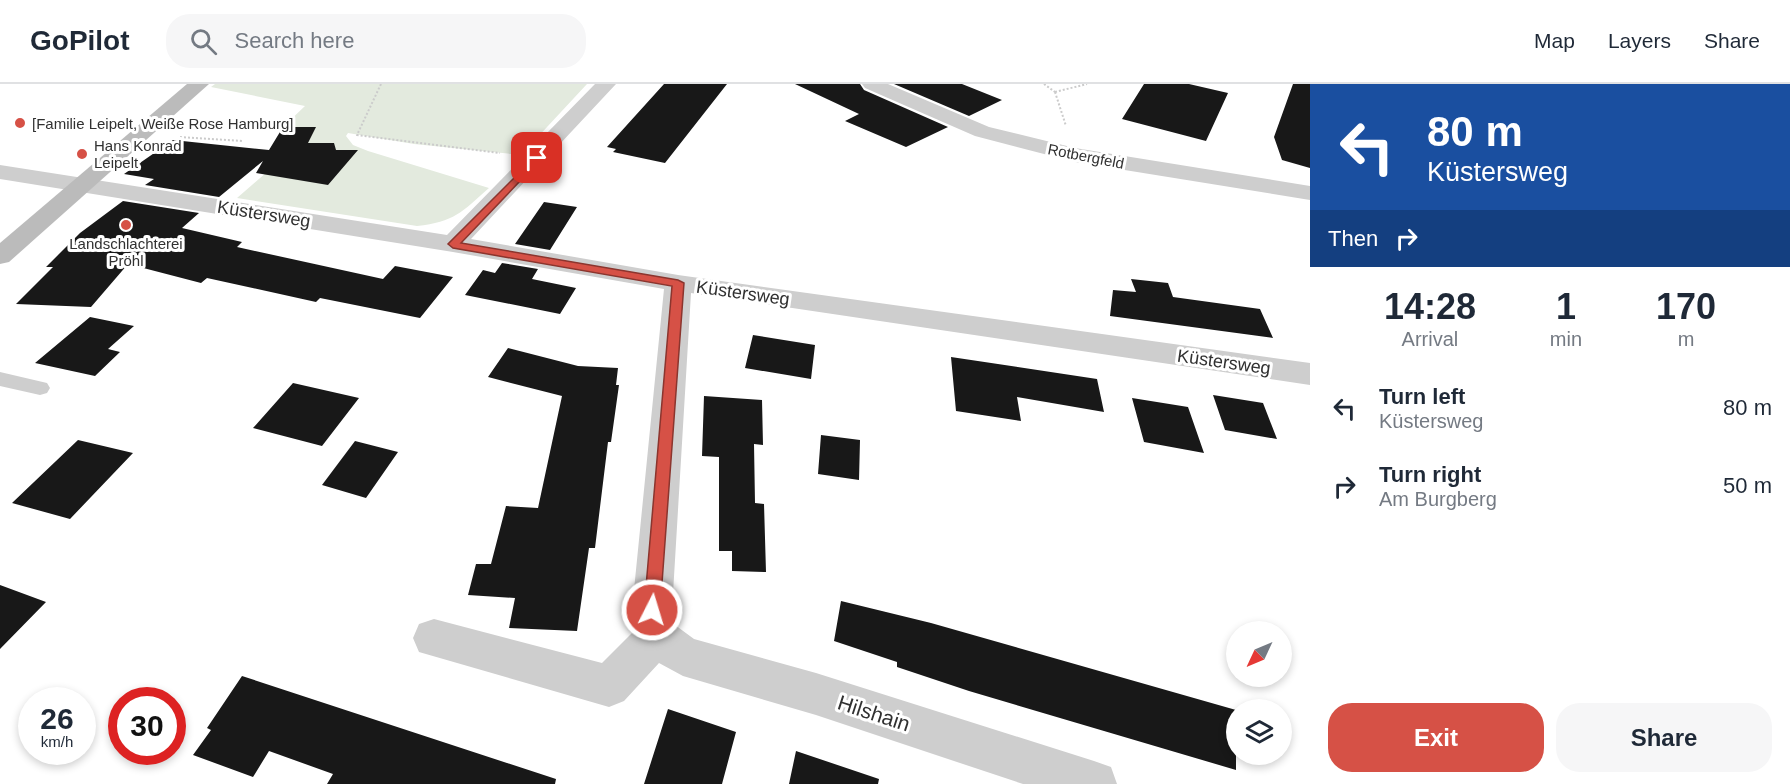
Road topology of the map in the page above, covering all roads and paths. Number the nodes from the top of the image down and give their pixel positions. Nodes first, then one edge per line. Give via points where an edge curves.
1 (199, 84) edge
2 (381, 84) edge
3 (606, 84) edge
4 (872, 84) edge
5 (1044, 84) edge
6 (1087, 84) edge
7 (172, 137) dead end
8 (242, 141) dead end
9 (537, 158) junction
10 (0, 172) edge
11 (84, 184) junction
12 (1310, 193) edge
13 (453, 244) junction
14 (0, 256) edge
15 (678, 283) junction
16 (1310, 374) edge
17 (0, 379) edge
18 (40, 388) dead end
19 (657, 636) junction
20 (434, 638) dead end
21 (1094, 784) edge

1 - 11 street
2 - 9 path via 357,135
3 - 9 street
4 - 12 street, Rotbergfeld via 982,132 1075,155
5 - 6 path via 1055,92
7 - 8 path
9 - 13 street
10 - 11 street, Küstersweg
11 - 13 street, Küstersweg
11 - 14 street
13 - 15 street, Küstersweg
15 - 16 street, Küstersweg
15 - 19 street via 652,610
17 - 18 lane
19 - 20 street via 609,686
19 - 21 street, Hilshain via 683,656 816,694

